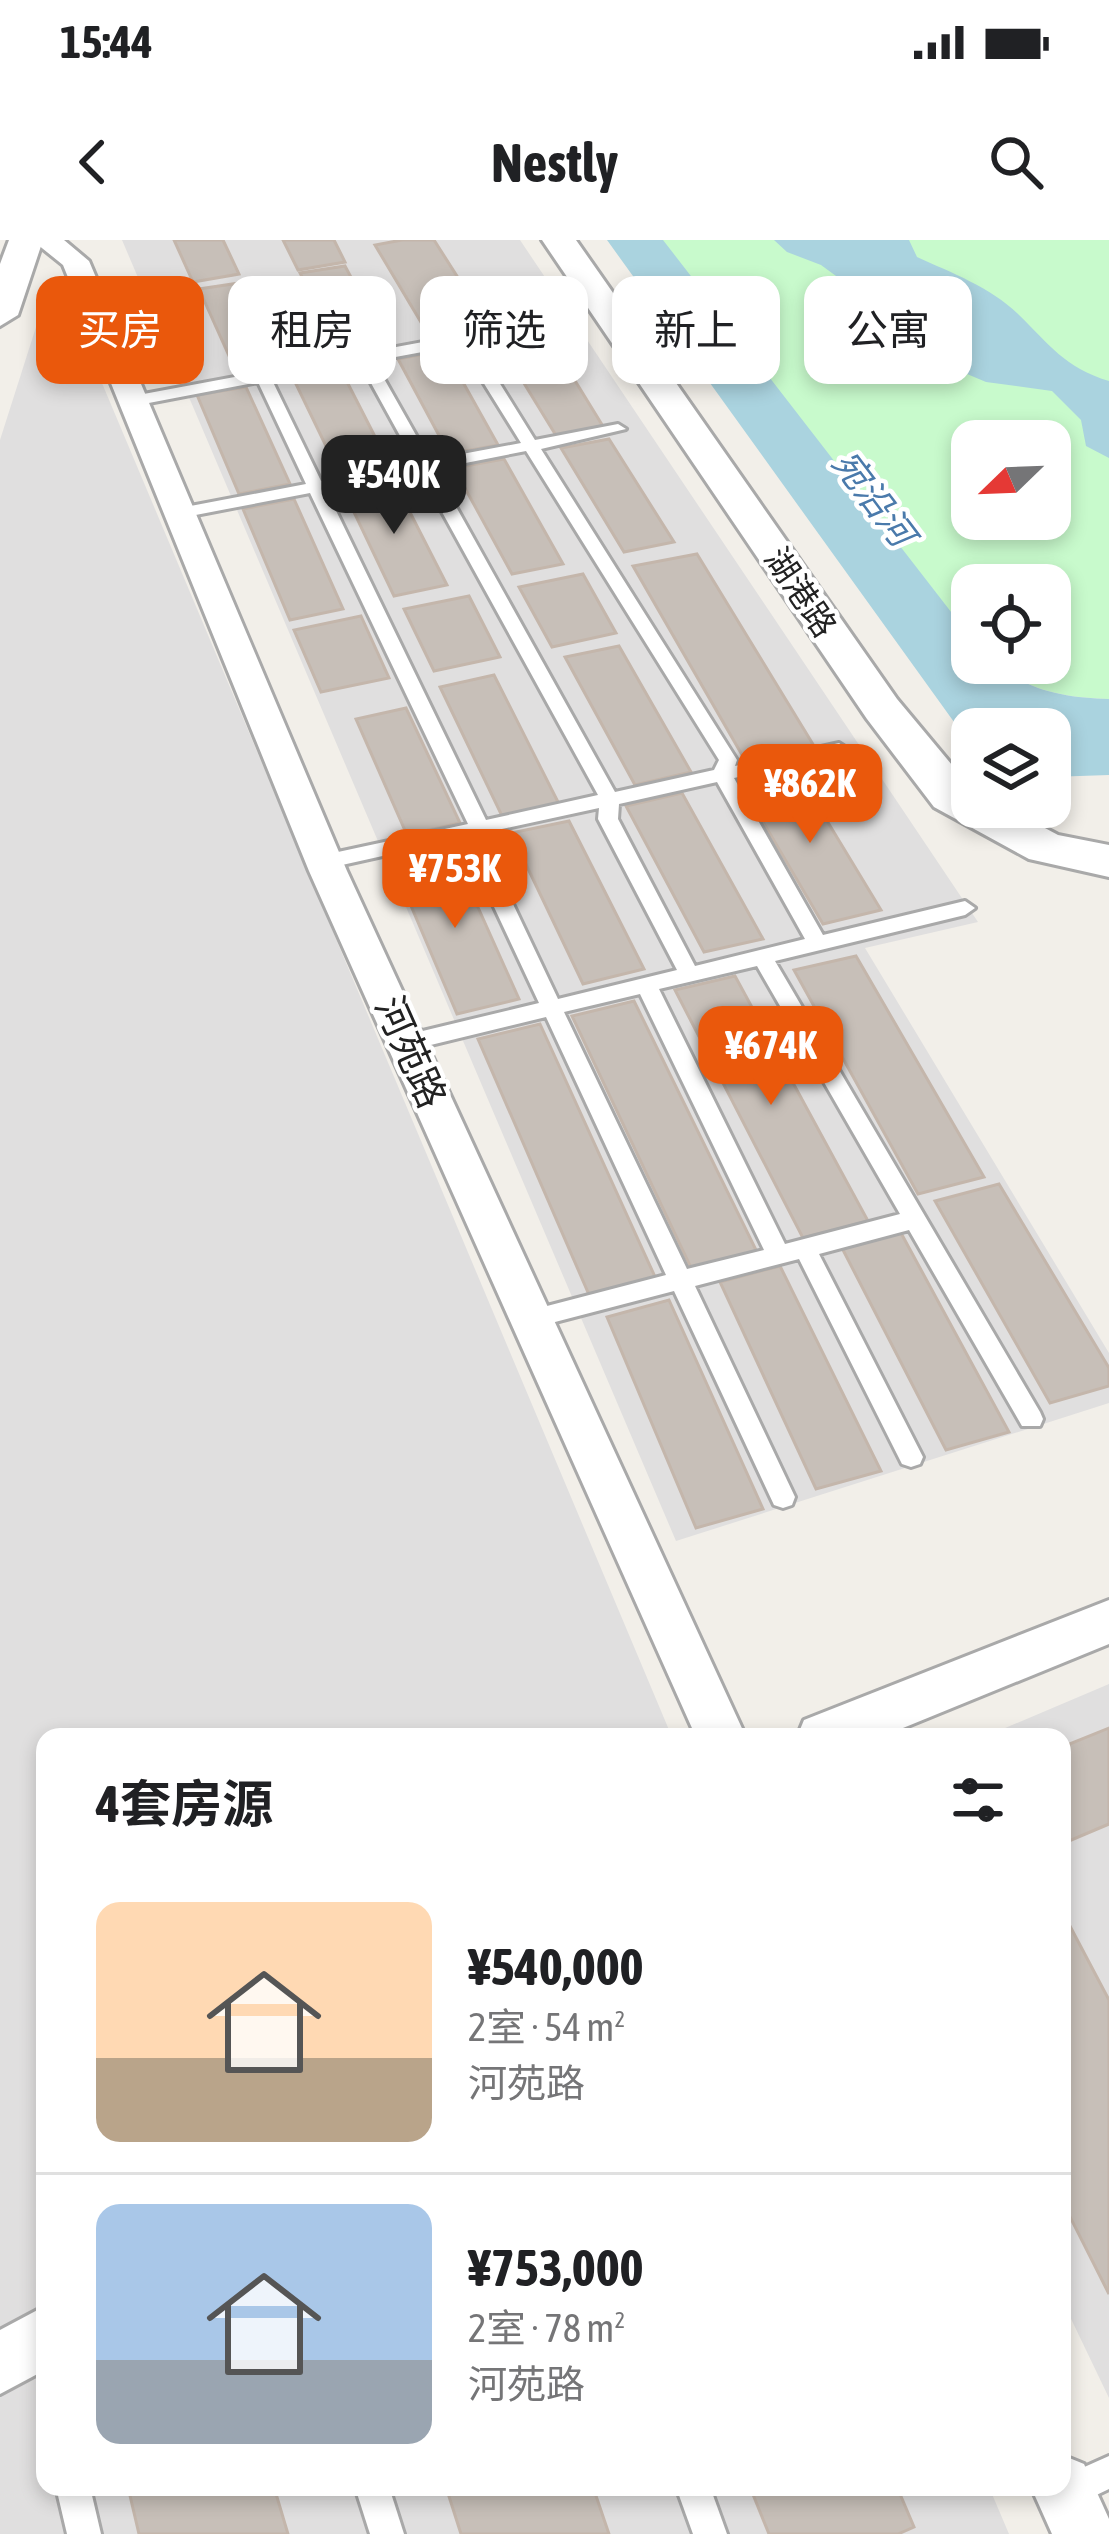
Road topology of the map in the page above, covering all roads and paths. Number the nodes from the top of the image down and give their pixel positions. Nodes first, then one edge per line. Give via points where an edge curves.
1 (26, 240) edge
2 (46, 240) edge
3 (559, 240) edge
4 (0, 315) edge
5 (228, 383) edge
6 (265, 384) edge
7 (379, 384) edge
8 (491, 384) edge
9 (134, 401) junction
10 (618, 429) dead end
11 (529, 446) junction
12 (422, 467) junction
13 (316, 487) junction
14 (180, 513) junction
15 (838, 749) dead end
16 (722, 775) junction
17 (610, 800) junction
18 (480, 828) junction
19 (1109, 861) edge
20 (324, 862) junction
21 (965, 908) dead end
22 (817, 943) junction
23 (762, 957) junction
24 (689, 974) junction
25 (646, 985) junction
26 (552, 1007) junction
27 (406, 1043) junction
28 (917, 1219) junction
29 (803, 1247) junction
30 (778, 1254) junction
31 (681, 1280) junction
32 (532, 1319) junction
33 (1031, 1419) dead end
34 (911, 1457) dead end
35 (783, 1497) dead end
36 (1109, 1622) edge
37 (717, 1728) edge
38 (844, 1728) edge
39 (75, 2496) edge
40 (375, 2496) edge
41 (696, 2496) edge
42 (84, 2534) edge
43 (386, 2534) edge
44 (710, 2534) edge

1 - 4 street
2 - 9 street, 河苑路 via 75,261
3 - 19 street, 湖港路 via 950,796 1045,848
5 - 9 lane
6 - 13 lane
7 - 12 lane
8 - 11 lane
9 - 14 street, 河苑路
10 - 11 lane
11 - 12 lane
11 - 16 lane via 728,760
12 - 13 lane
12 - 17 lane
13 - 14 lane
13 - 18 lane
14 - 20 street, 河苑路
15 - 16 lane
16 - 17 lane
16 - 22 lane
17 - 18 lane
17 - 24 lane via 608,819
18 - 20 lane
18 - 26 lane via 475,844
20 - 27 street, 河苑路
21 - 22 lane
22 - 23 lane
23 - 24 lane
23 - 28 lane
24 - 25 lane
25 - 26 lane
25 - 30 lane
26 - 27 lane
26 - 31 lane
27 - 32 street, 河苑路
28 - 29 lane
28 - 33 lane
29 - 30 lane
29 - 34 lane
30 - 31 lane
31 - 32 lane
31 - 35 lane
32 - 37 street, 河苑路
36 - 38 street
39 - 42 lane
40 - 43 lane
41 - 44 lane

